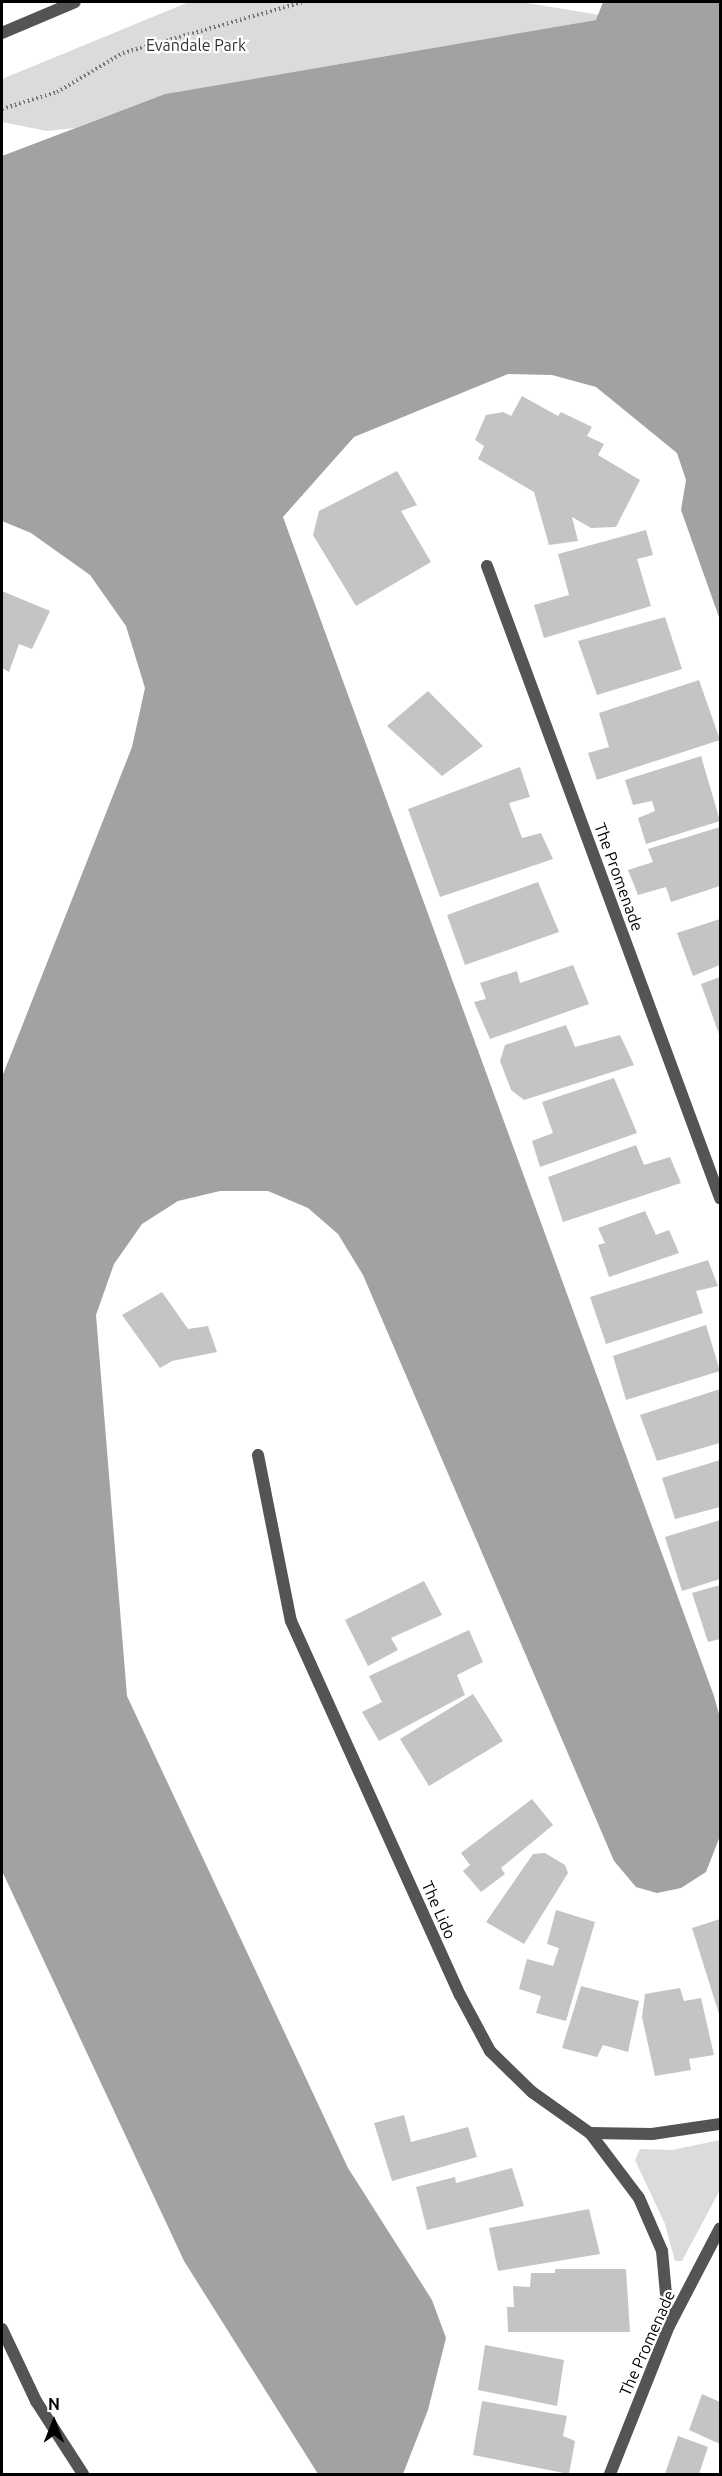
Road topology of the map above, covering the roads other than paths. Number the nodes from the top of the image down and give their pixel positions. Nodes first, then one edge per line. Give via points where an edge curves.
1 (75, 2) edge
2 (2, 33) edge
3 (487, 566) dead end
4 (720, 1198) edge
5 (258, 1455) dead end
6 (720, 2124) edge
7 (590, 2133) junction
8 (720, 2228) edge
9 (669, 2326) junction
10 (2, 2329) edge
11 (83, 2475) edge
12 (610, 2475) edge

1 - 2 street
3 - 4 street, The Promenade
5 - 7 street, The Lido via 291,1621 460,1995 490,2051 531,2092
6 - 7 street via 652,2134
7 - 9 street, The Lido via 639,2198 653,2226 662,2251
8 - 9 street, The Promenade
9 - 12 street, The Promenade
10 - 11 street via 36,2402

